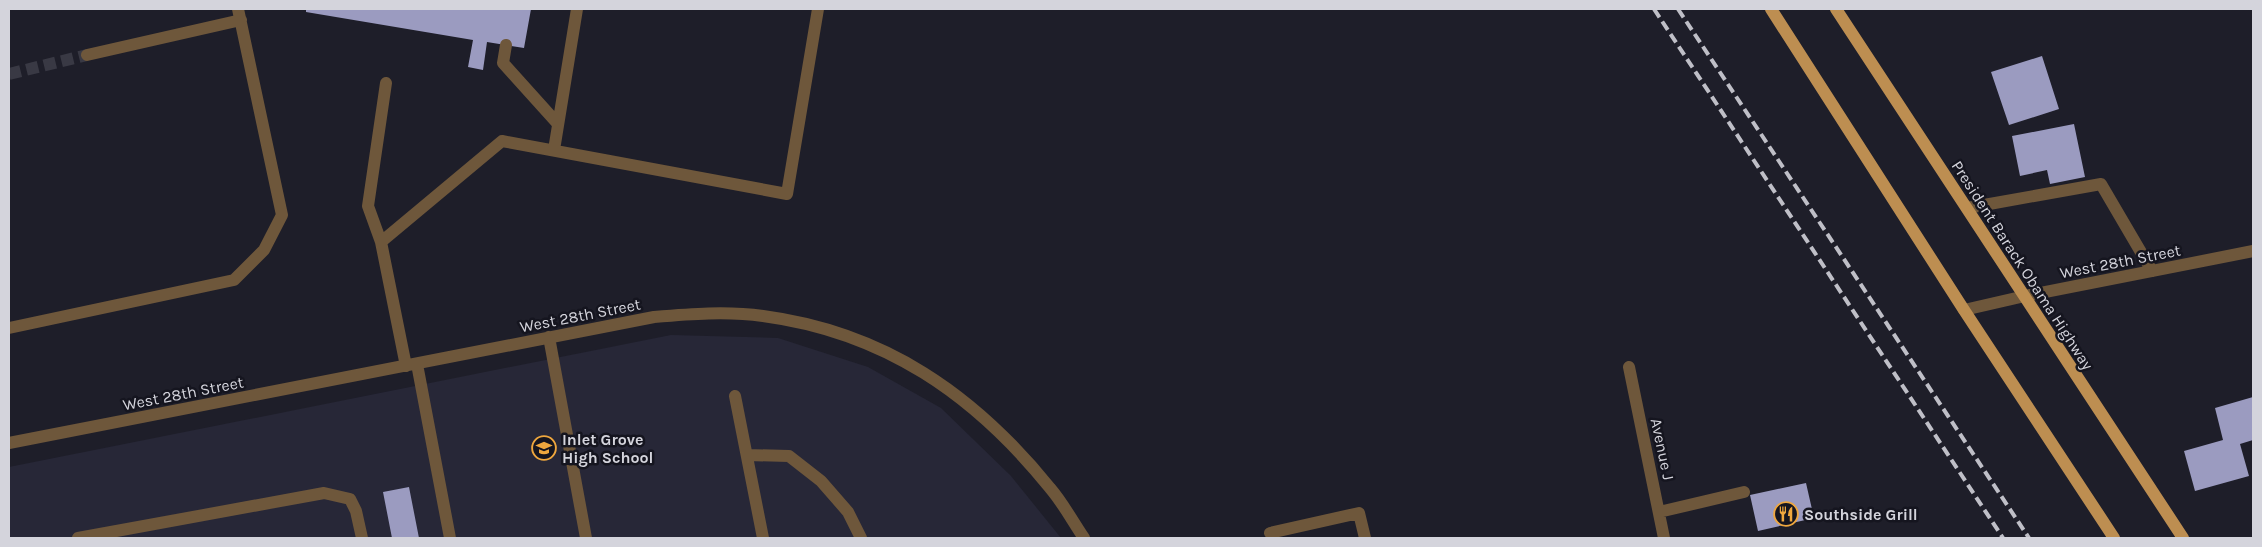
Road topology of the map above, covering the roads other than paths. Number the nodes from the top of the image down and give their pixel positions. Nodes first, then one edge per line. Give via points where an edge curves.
1 (577, 9) edge
2 (818, 9) edge
3 (1771, 9) edge
4 (1836, 9) edge
5 (239, 14) edge
6 (506, 45) dead end
7 (87, 55) tunnel mouth
8 (386, 83) dead end
9 (558, 124) junction
10 (554, 150) junction
11 (1967, 208) junction
12 (381, 242) junction
13 (2253, 251) edge
14 (2152, 271) junction
15 (2025, 296) junction
16 (1964, 310) junction
17 (9, 328) edge
18 (549, 338) junction
19 (412, 364) junction
20 (1629, 367) dead end
21 (735, 396) dead end
22 (9, 443) edge
23 (747, 455) junction
24 (1744, 492) dead end
25 (1659, 512) junction
26 (1270, 533) dead end
27 (78, 538) edge
28 (362, 538) edge
29 (450, 538) edge
30 (586, 538) edge
31 (763, 538) edge
32 (861, 538) edge
33 (1084, 538) edge
34 (1365, 538) edge
35 (1664, 538) edge
36 (2114, 538) edge
37 (2183, 538) edge

1 - 9 street
2 - 10 street via 787,194
3 - 16 main road
4 - 11 main road, President Barack Obama Highway
5 - 7 street
5 - 17 street via 282,216 264,250 234,280
6 - 9 street via 504,63
8 - 12 street via 368,206
9 - 10 street
10 - 12 street via 502,142
11 - 14 street via 2101,184
11 - 15 main road, President Barack Obama Highway
12 - 19 street
13 - 14 street, West 28th Street
14 - 15 street, West 28th Street
15 - 16 street, West 28th Street
15 - 37 main road, President Barack Obama Highway
16 - 36 main road
18 - 19 street, West 28th Street
18 - 30 street
18 - 33 street, West 28th Street via 654,317 708,313 762,316 816,326 862,341 911,364 957,394 998,430 1051,489
19 - 22 street, West 28th Street
19 - 29 street
20 - 25 street, Avenue J
21 - 23 street
23 - 31 street
23 - 32 street via 789,456 848,512
24 - 25 street
25 - 35 street, Avenue J
26 - 34 street via 1359,513
27 - 28 street via 324,493 350,499

